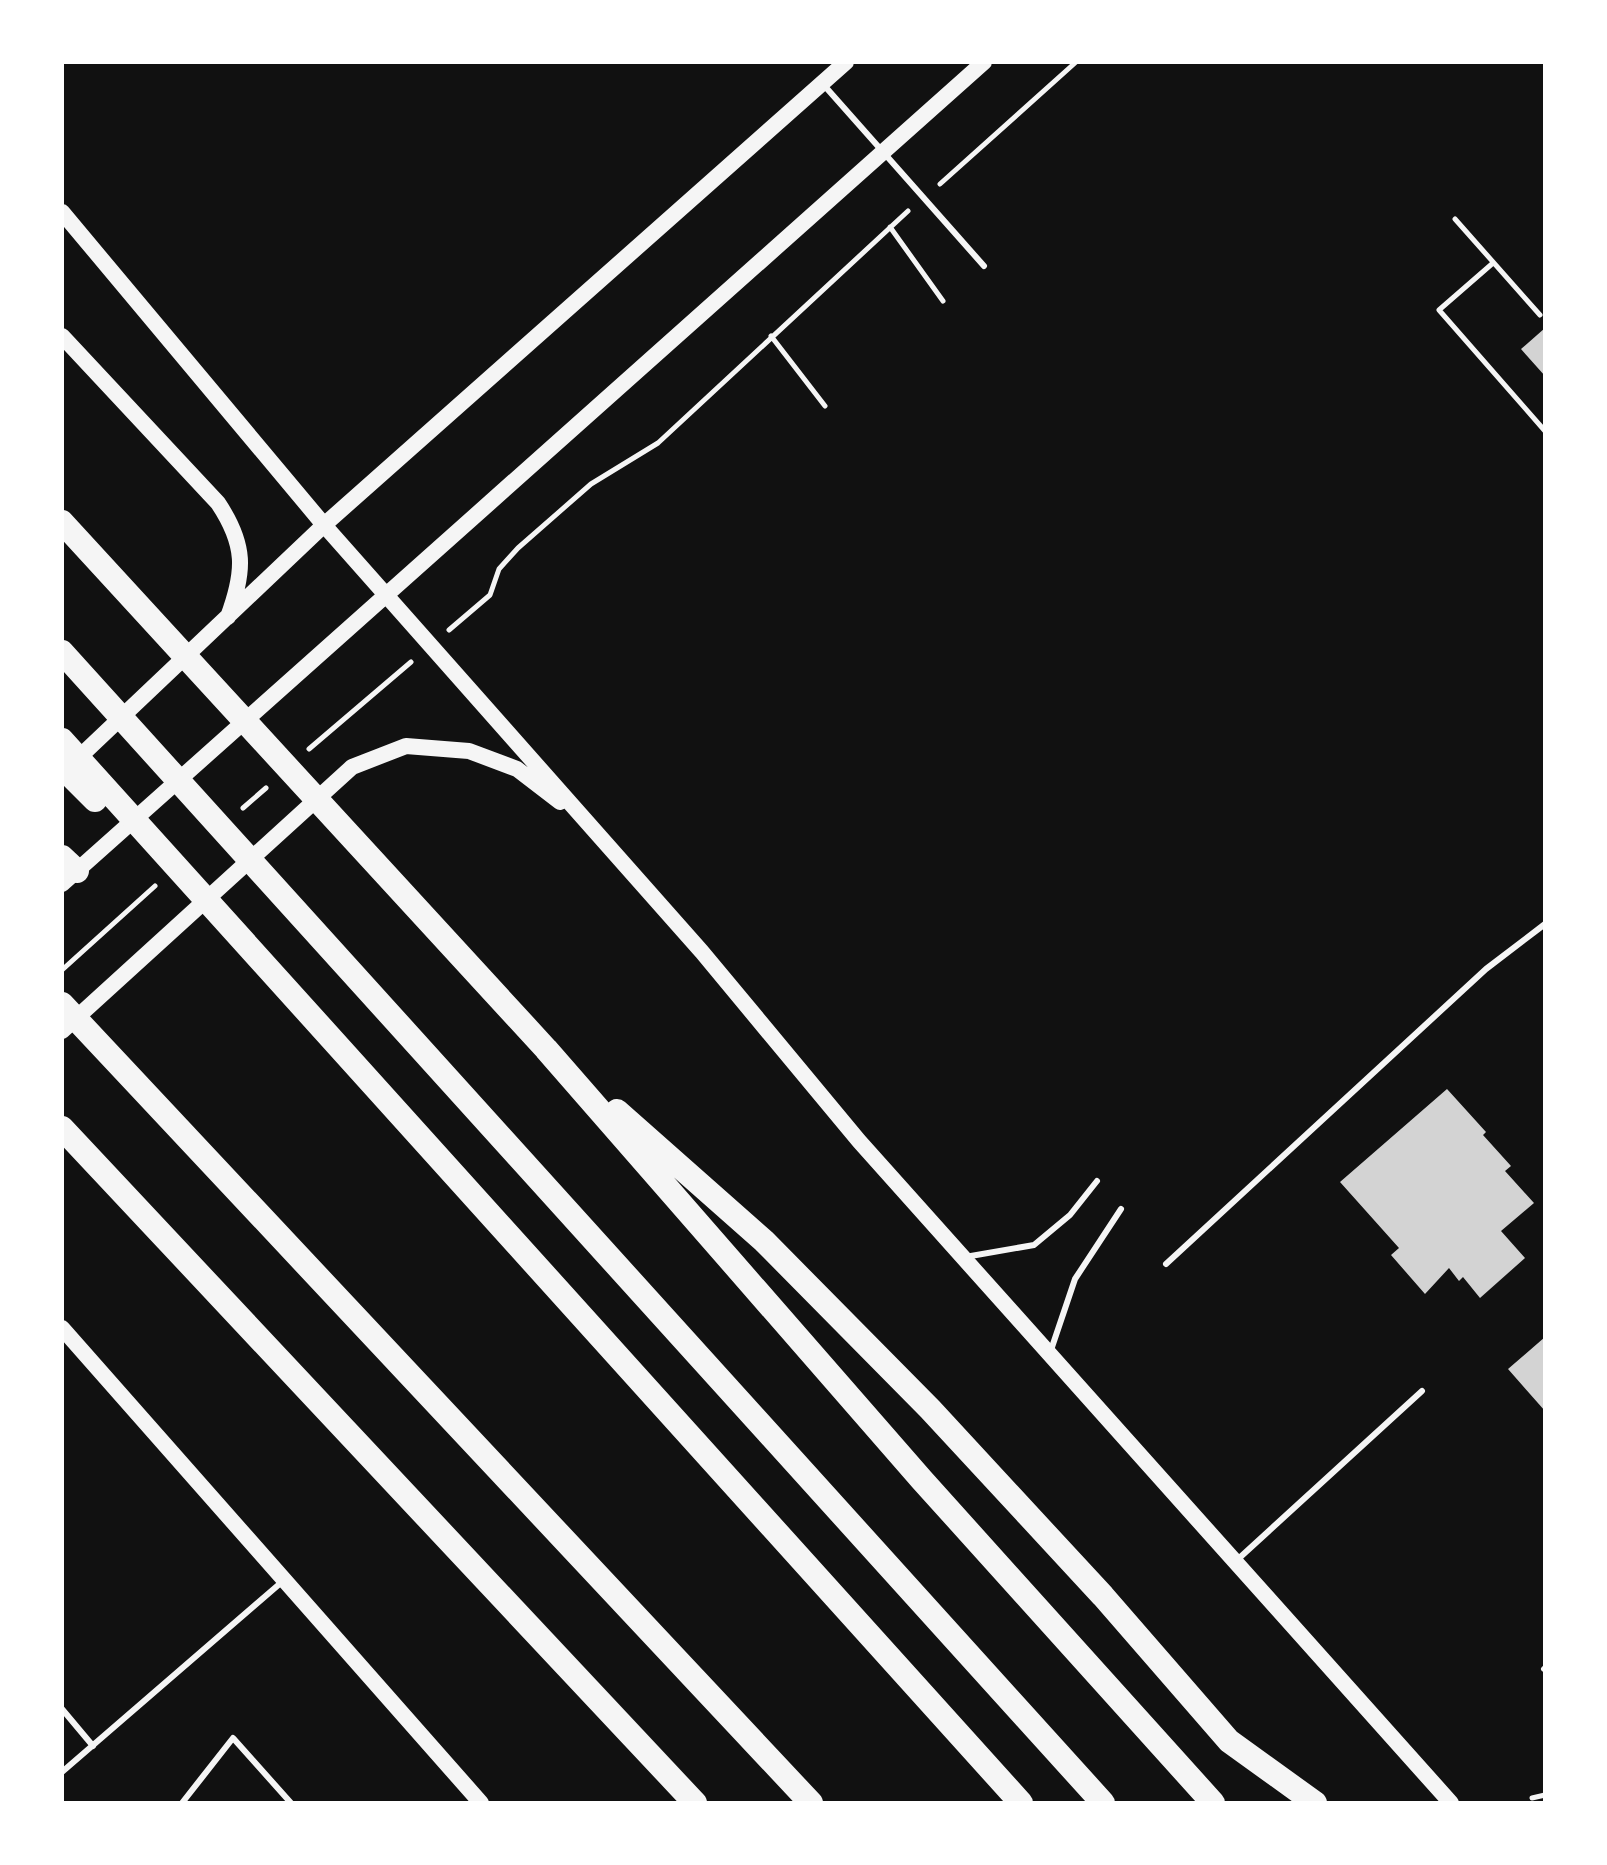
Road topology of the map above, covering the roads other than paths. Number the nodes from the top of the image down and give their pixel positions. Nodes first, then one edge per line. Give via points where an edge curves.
1 (846, 62) edge
2 (984, 62) edge
3 (822, 83) junction
4 (882, 151) junction
5 (62, 212) edge
6 (984, 266) dead end
7 (62, 336) edge
8 (62, 522) edge
9 (324, 525) junction
10 (385, 594) junction
11 (226, 622) junction
12 (62, 652) edge
13 (62, 740) edge
14 (63, 770) edge
15 (587, 823) junction
16 (121, 827) junction
17 (67, 870) edge
18 (1545, 924) edge
19 (62, 1004) edge
20 (62, 1031) edge
21 (546, 1049) junction
22 (62, 1128) edge
23 (1097, 1181) dead end
24 (1121, 1209) dead end
25 (963, 1257) junction
26 (1166, 1264) dead end
27 (62, 1328) edge
28 (1050, 1353) junction
29 (1422, 1391) dead end
30 (1236, 1561) junction
31 (285, 1579) junction
32 (62, 1709) edge
33 (93, 1746) junction
34 (62, 1772) edge
35 (182, 1803) edge
36 (291, 1803) edge
37 (481, 1803) edge
38 (695, 1803) edge
39 (811, 1803) edge
40 (1021, 1803) edge
41 (1103, 1803) edge
42 (1213, 1803) edge
43 (1315, 1803) edge
44 (1451, 1803) edge

1 - 3 main road
2 - 4 main road
3 - 4 lane
3 - 9 main road
4 - 6 lane
4 - 10 main road
5 - 9 main road
7 - 11 main road via 230,522 242,579
8 - 21 highway
9 - 10 main road
9 - 11 main road
10 - 15 main road
10 - 16 main road
11 - 14 main road
12 - 41 highway
13 - 40 highway
14 - 16 highway
15 - 20 main road via 517,769 469,751 406,746 352,767
15 - 25 main road
16 - 17 main road
18 - 26 lane via 1486,969
19 - 39 highway
21 - 42 highway
21 - 43 highway via 764,1241 919,1397 1229,1741
22 - 38 highway
23 - 25 lane via 1070,1215 1034,1245
24 - 28 lane via 1075,1279
25 - 28 main road
27 - 31 main road
28 - 30 main road
29 - 30 lane
30 - 44 main road
31 - 33 lane
31 - 37 main road
32 - 33 lane
33 - 34 lane
35 - 36 lane via 233,1738

